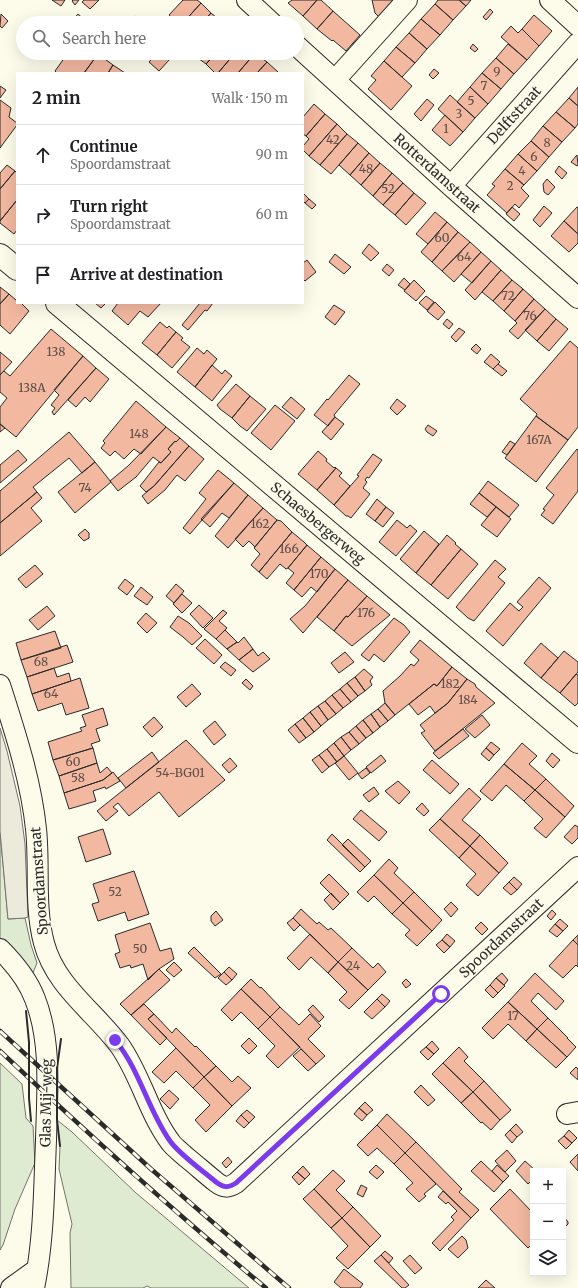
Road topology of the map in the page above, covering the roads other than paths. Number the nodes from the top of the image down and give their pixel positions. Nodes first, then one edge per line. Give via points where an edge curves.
1 (247, 0) edge
2 (408, 0) edge
3 (550, 0) edge
4 (264, 16) edge
5 (578, 26) edge
6 (578, 44) edge
7 (304, 52) edge
8 (335, 80) junction
9 (451, 186) junction
10 (0, 255) edge
11 (16, 268) edge
12 (576, 292) edge
13 (58, 304) edge
14 (0, 685) edge
15 (578, 742) edge
16 (578, 867) edge
17 (0, 949) edge
18 (35, 1279) edge
19 (11, 1288) edge

1 - 4 street
2 - 8 street
3 - 5 street
6 - 9 street, Delftstraat
7 - 8 street, Rotterdamstraat
8 - 9 street, Rotterdamstraat
9 - 12 street, Rotterdamstraat
10 - 11 street
13 - 15 street, Schaesbergerweg
14 - 16 street, Spoordamstraat via 31,792 36,830 39,920 47,954 74,995 120,1046 171,1143 223,1187 236,1183
17 - 18 street, Glas Mij-weg via 15,966 34,998 46,1045 45,1170 42,1226
18 - 19 street, Glas Mij-weg

